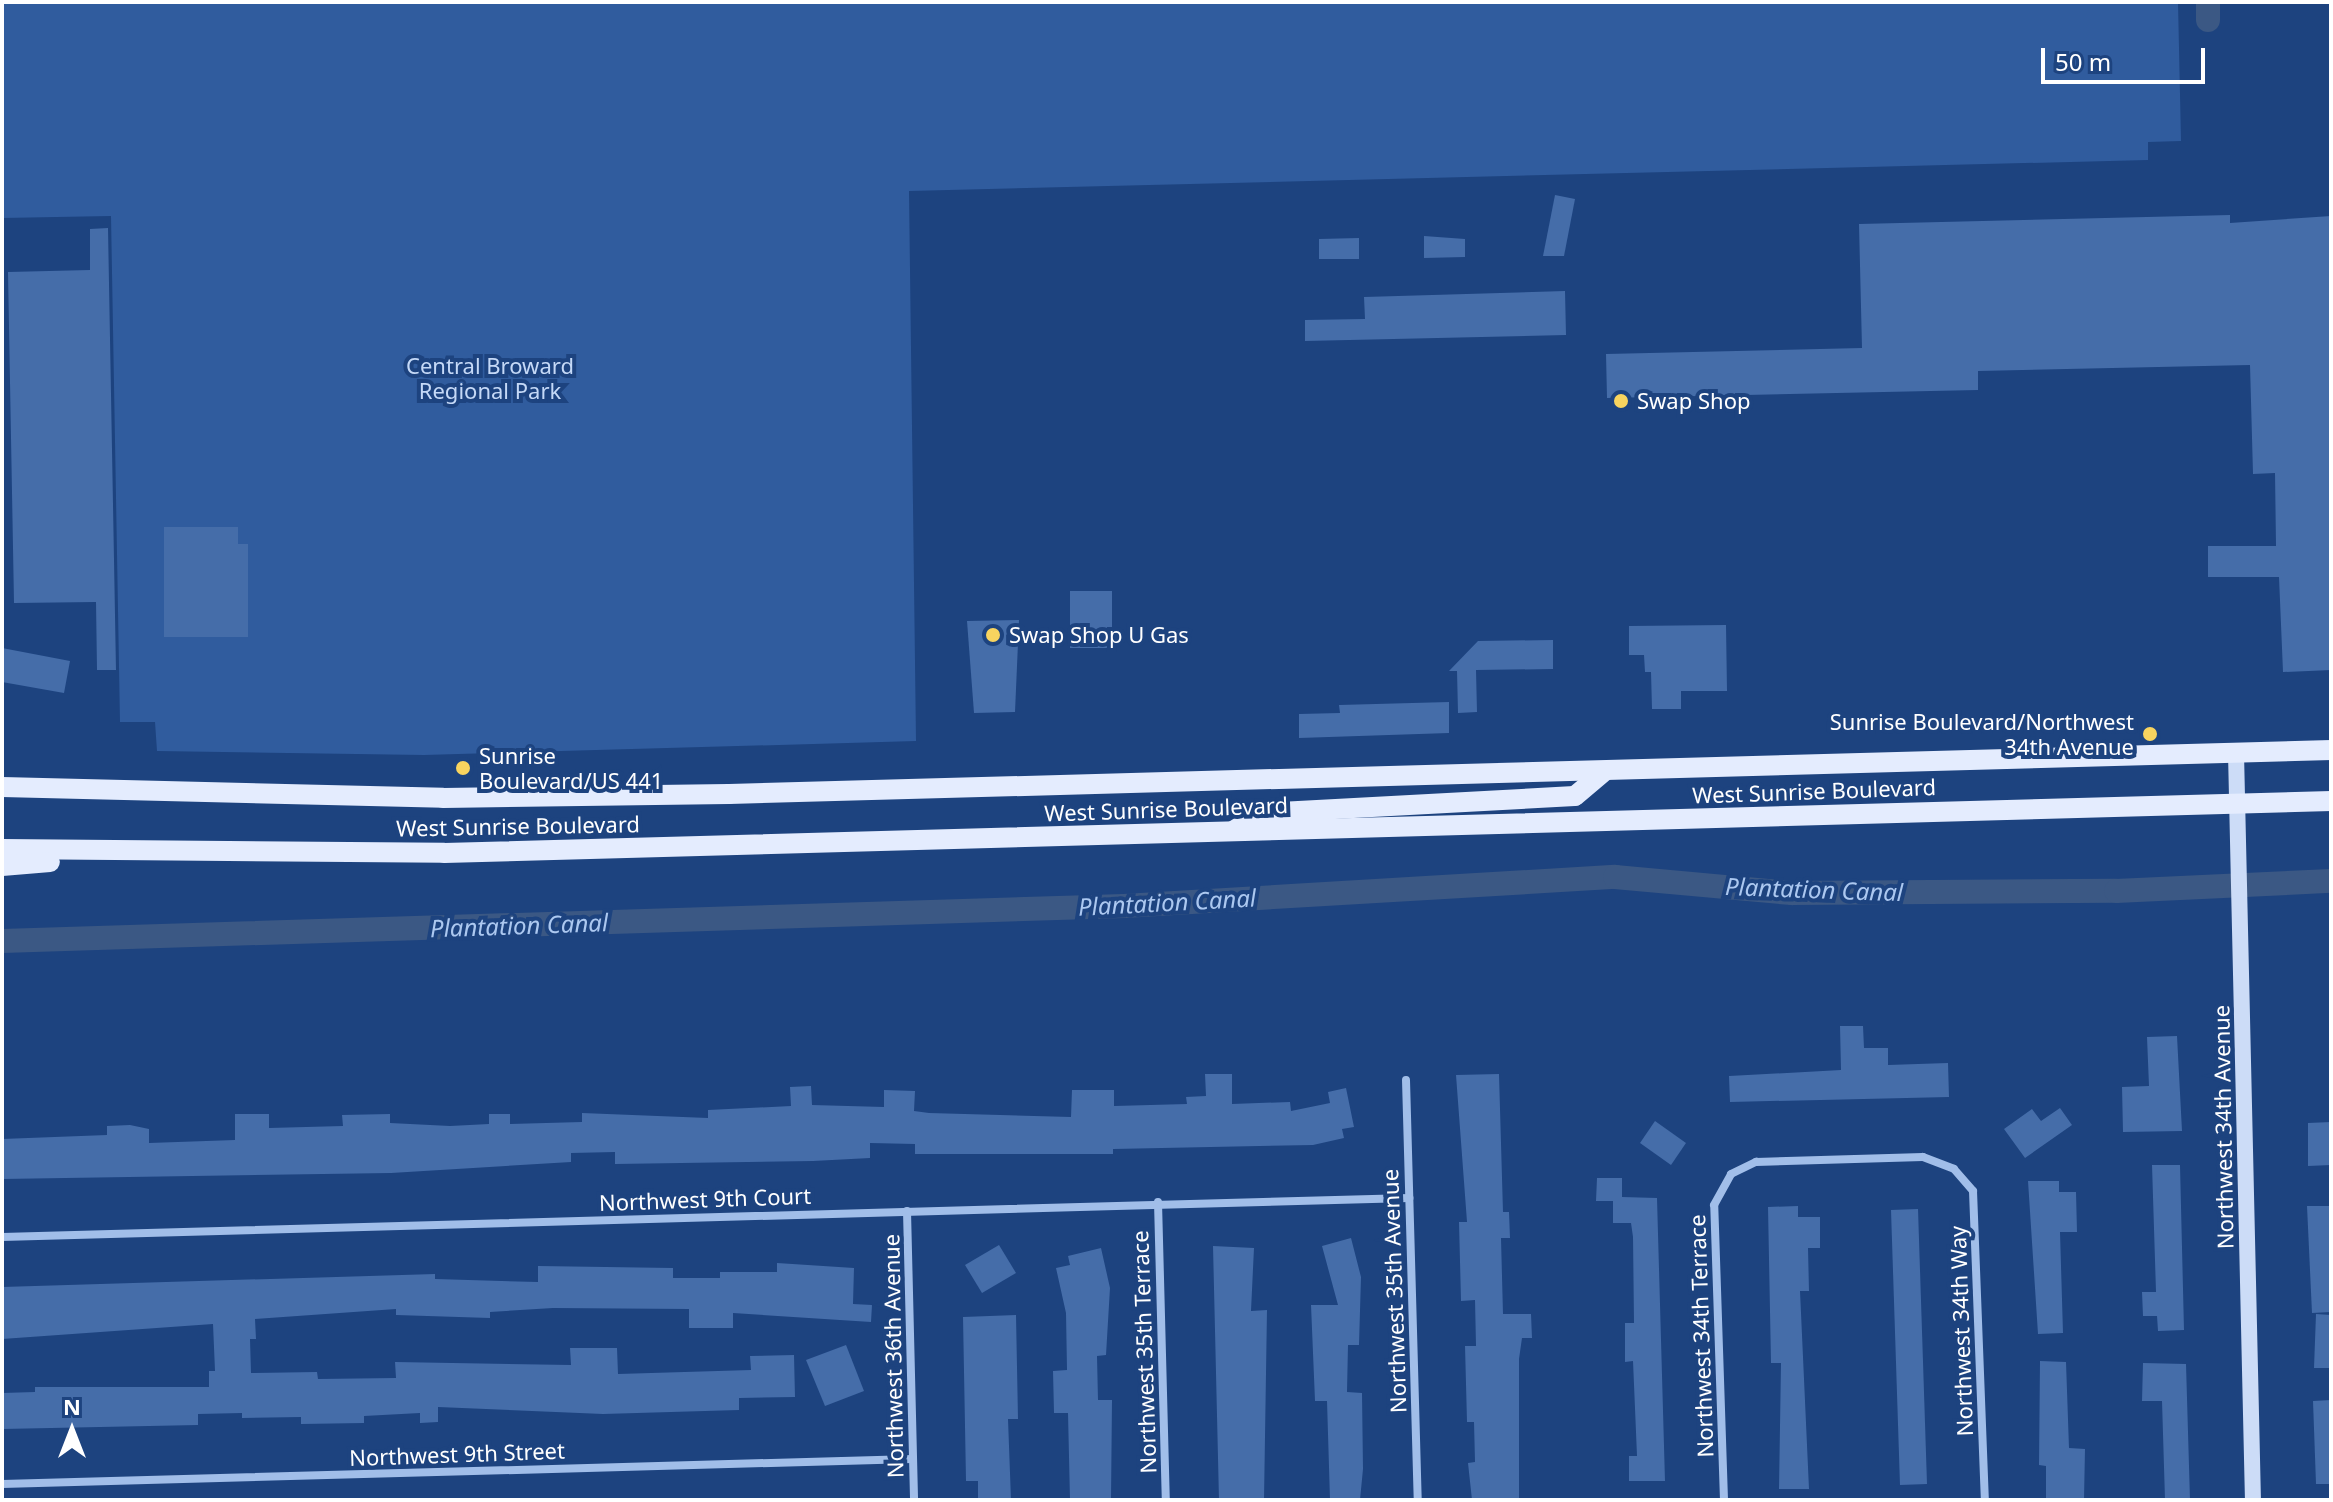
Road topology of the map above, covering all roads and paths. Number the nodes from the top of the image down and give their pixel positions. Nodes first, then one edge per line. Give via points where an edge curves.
1 (2331, 750) edge
2 (2236, 753) junction
3 (1605, 771) junction
4 (2, 774) edge
5 (2, 787) edge
6 (98, 790) junction
7 (2331, 801) edge
8 (2237, 803) junction
9 (1233, 831) junction
10 (2, 849) edge
11 (134, 855) junction
12 (2, 866) edge
13 (1406, 1080) dead end
14 (1731, 1174) joint
15 (1409, 1198) junction
16 (1158, 1202) junction
17 (907, 1211) junction
18 (2, 1237) edge
19 (913, 1459) junction
20 (2, 1484) edge
21 (914, 1500) edge
22 (1166, 1500) edge
23 (1418, 1500) edge
24 (1724, 1500) edge
25 (1985, 1500) edge
26 (2253, 1500) edge

1 - 2 main road, West Sunrise Boulevard
2 - 3 main road, West Sunrise Boulevard
2 - 8 street, Northwest 34th Avenue
3 - 6 main road, West Sunrise Boulevard via 443,798
3 - 9 main road via 1575,796 1262,813
4 - 6 main road
5 - 6 main road, West Sunrise Boulevard
7 - 8 main road, West Sunrise Boulevard
8 - 9 main road, West Sunrise Boulevard
8 - 26 street, Northwest 34th Avenue
9 - 11 main road, West Sunrise Boulevard
10 - 11 main road, West Sunrise Boulevard
11 - 12 main road
13 - 15 street, Northwest 35th Avenue
14 - 24 street, Northwest 34th Terrace via 1714,1205
14 - 25 street, Northwest 34th Way via 1756,1162 1923,1157 1954,1169 1973,1191
15 - 16 street, Northwest 9th Court
15 - 23 street, Northwest 35th Avenue
16 - 17 street, Northwest 9th Court
16 - 22 street, Northwest 35th Terrace
17 - 18 street, Northwest 9th Court
17 - 19 street, Northwest 36th Avenue
19 - 20 street, Northwest 9th Street
19 - 21 street, Northwest 36th Avenue

